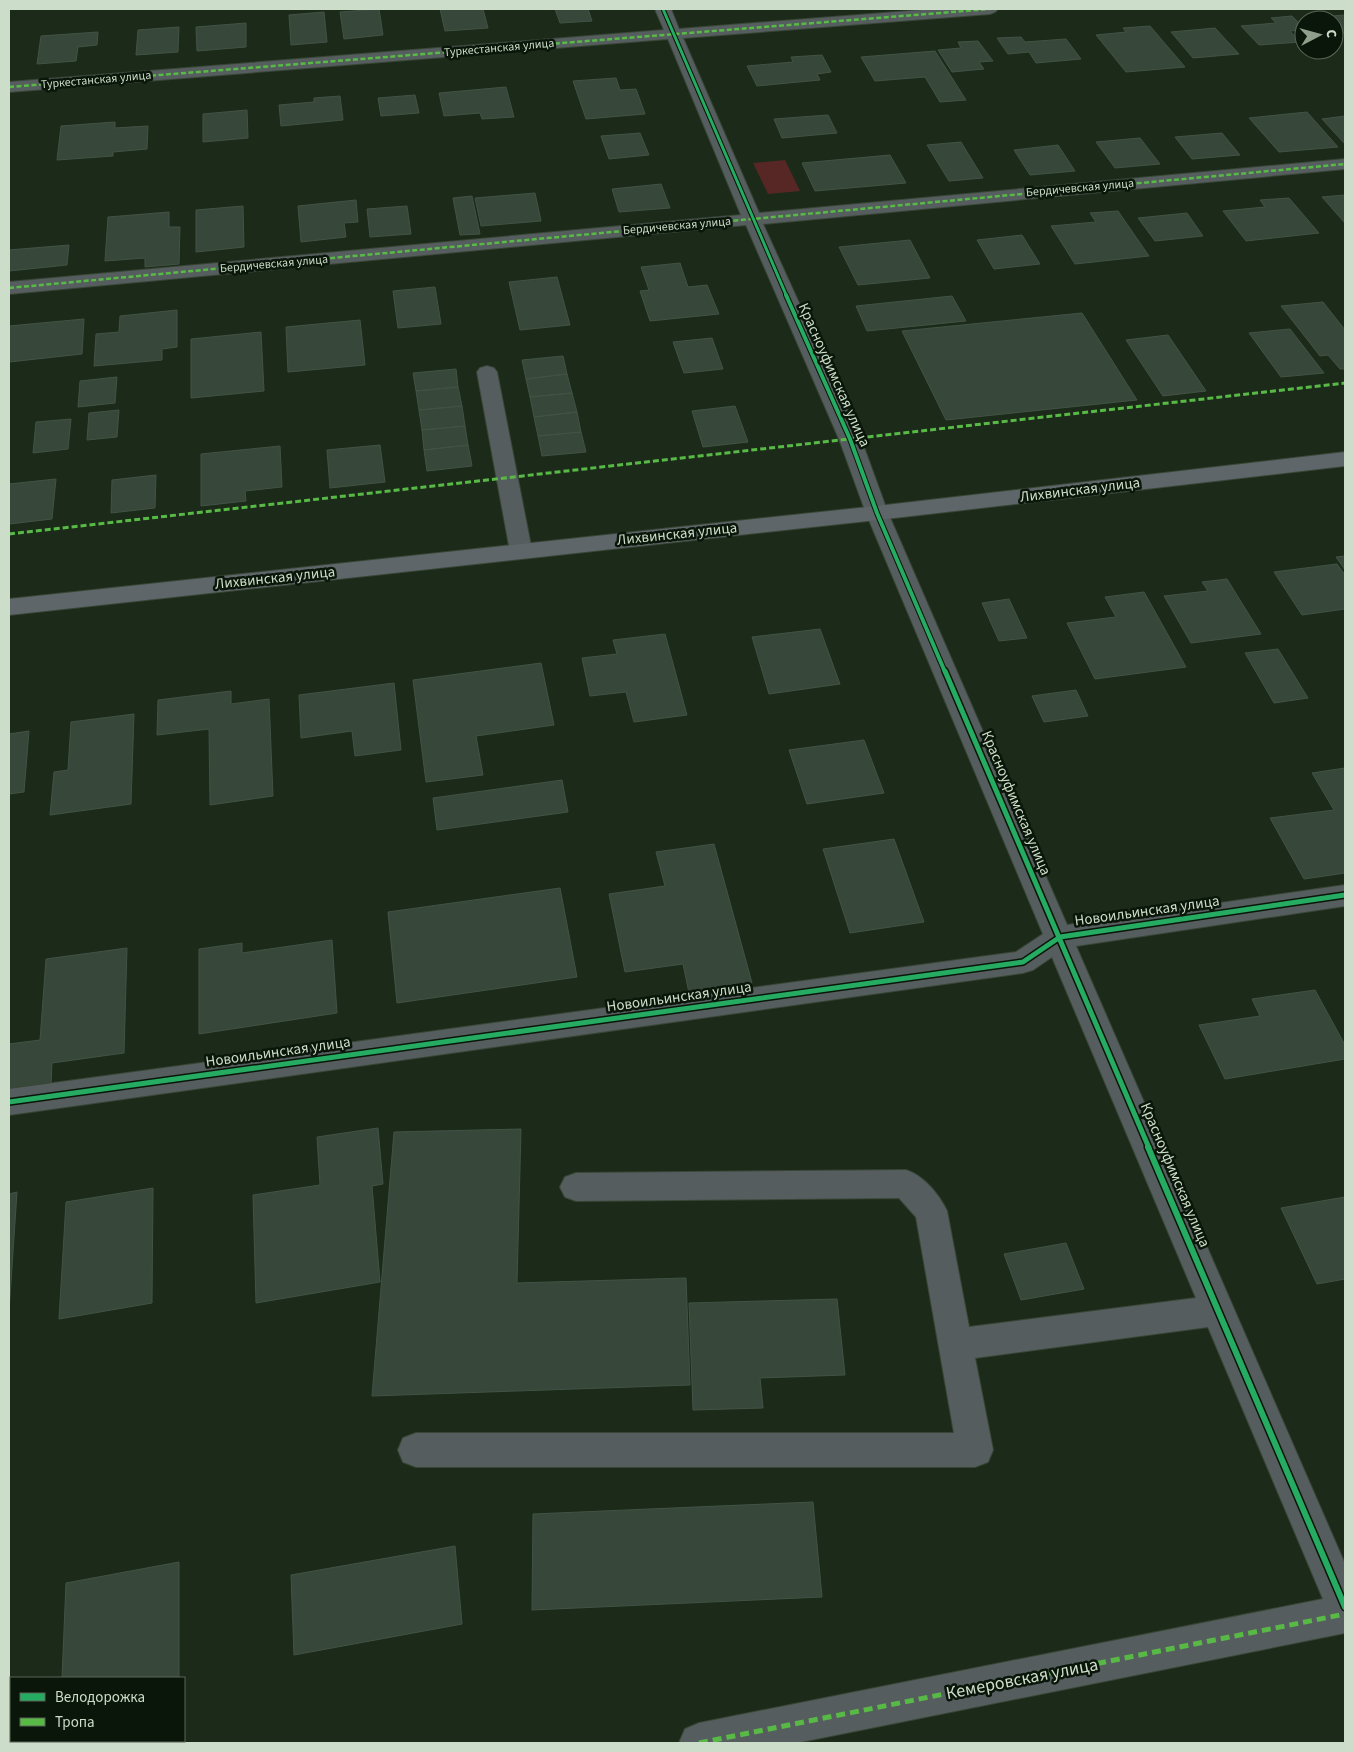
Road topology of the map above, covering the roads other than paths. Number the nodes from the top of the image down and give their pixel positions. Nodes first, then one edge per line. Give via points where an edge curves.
1 (663, 9) edge
2 (990, 9) edge
3 (674, 34) junction
4 (9, 87) edge
5 (1345, 164) edge
6 (752, 219) junction
7 (9, 288) edge
8 (487, 372) dead end
9 (1345, 459) edge
10 (877, 513) junction
11 (521, 551) junction
12 (9, 607) edge
13 (1345, 895) edge
14 (1060, 937) junction
15 (9, 1102) edge
16 (576, 1187) dead end
17 (1218, 1310) junction
18 (956, 1345) junction
19 (416, 1450) dead end
20 (1345, 1607) edge
21 (1345, 1614) edge
22 (699, 1743) edge

1 - 3 street, Красноуфимская улица
2 - 3 street, Туркестанская улица
3 - 4 street, Туркестанская улица
3 - 6 street, Красноуфимская улица
5 - 6 street, Бердичевская улица
6 - 7 street, Бердичевская улица
6 - 10 street, Красноуфимская улица via 850,439
8 - 11 street
9 - 10 main road, Лихвинская улица
10 - 11 main road, Лихвинская улица
10 - 14 street, Красноуфимская улица
11 - 12 main road, Лихвинская улица
13 - 14 street, Новоильинская улица
14 - 15 street, Новоильинская улица via 1023,962
14 - 17 street, Красноуфимская улица
16 - 18 street via 906,1184 932,1211
17 - 18 street
17 - 20 street, Красноуфимская улица
18 - 19 street via 975,1450
21 - 22 street, Кемеровская улица

